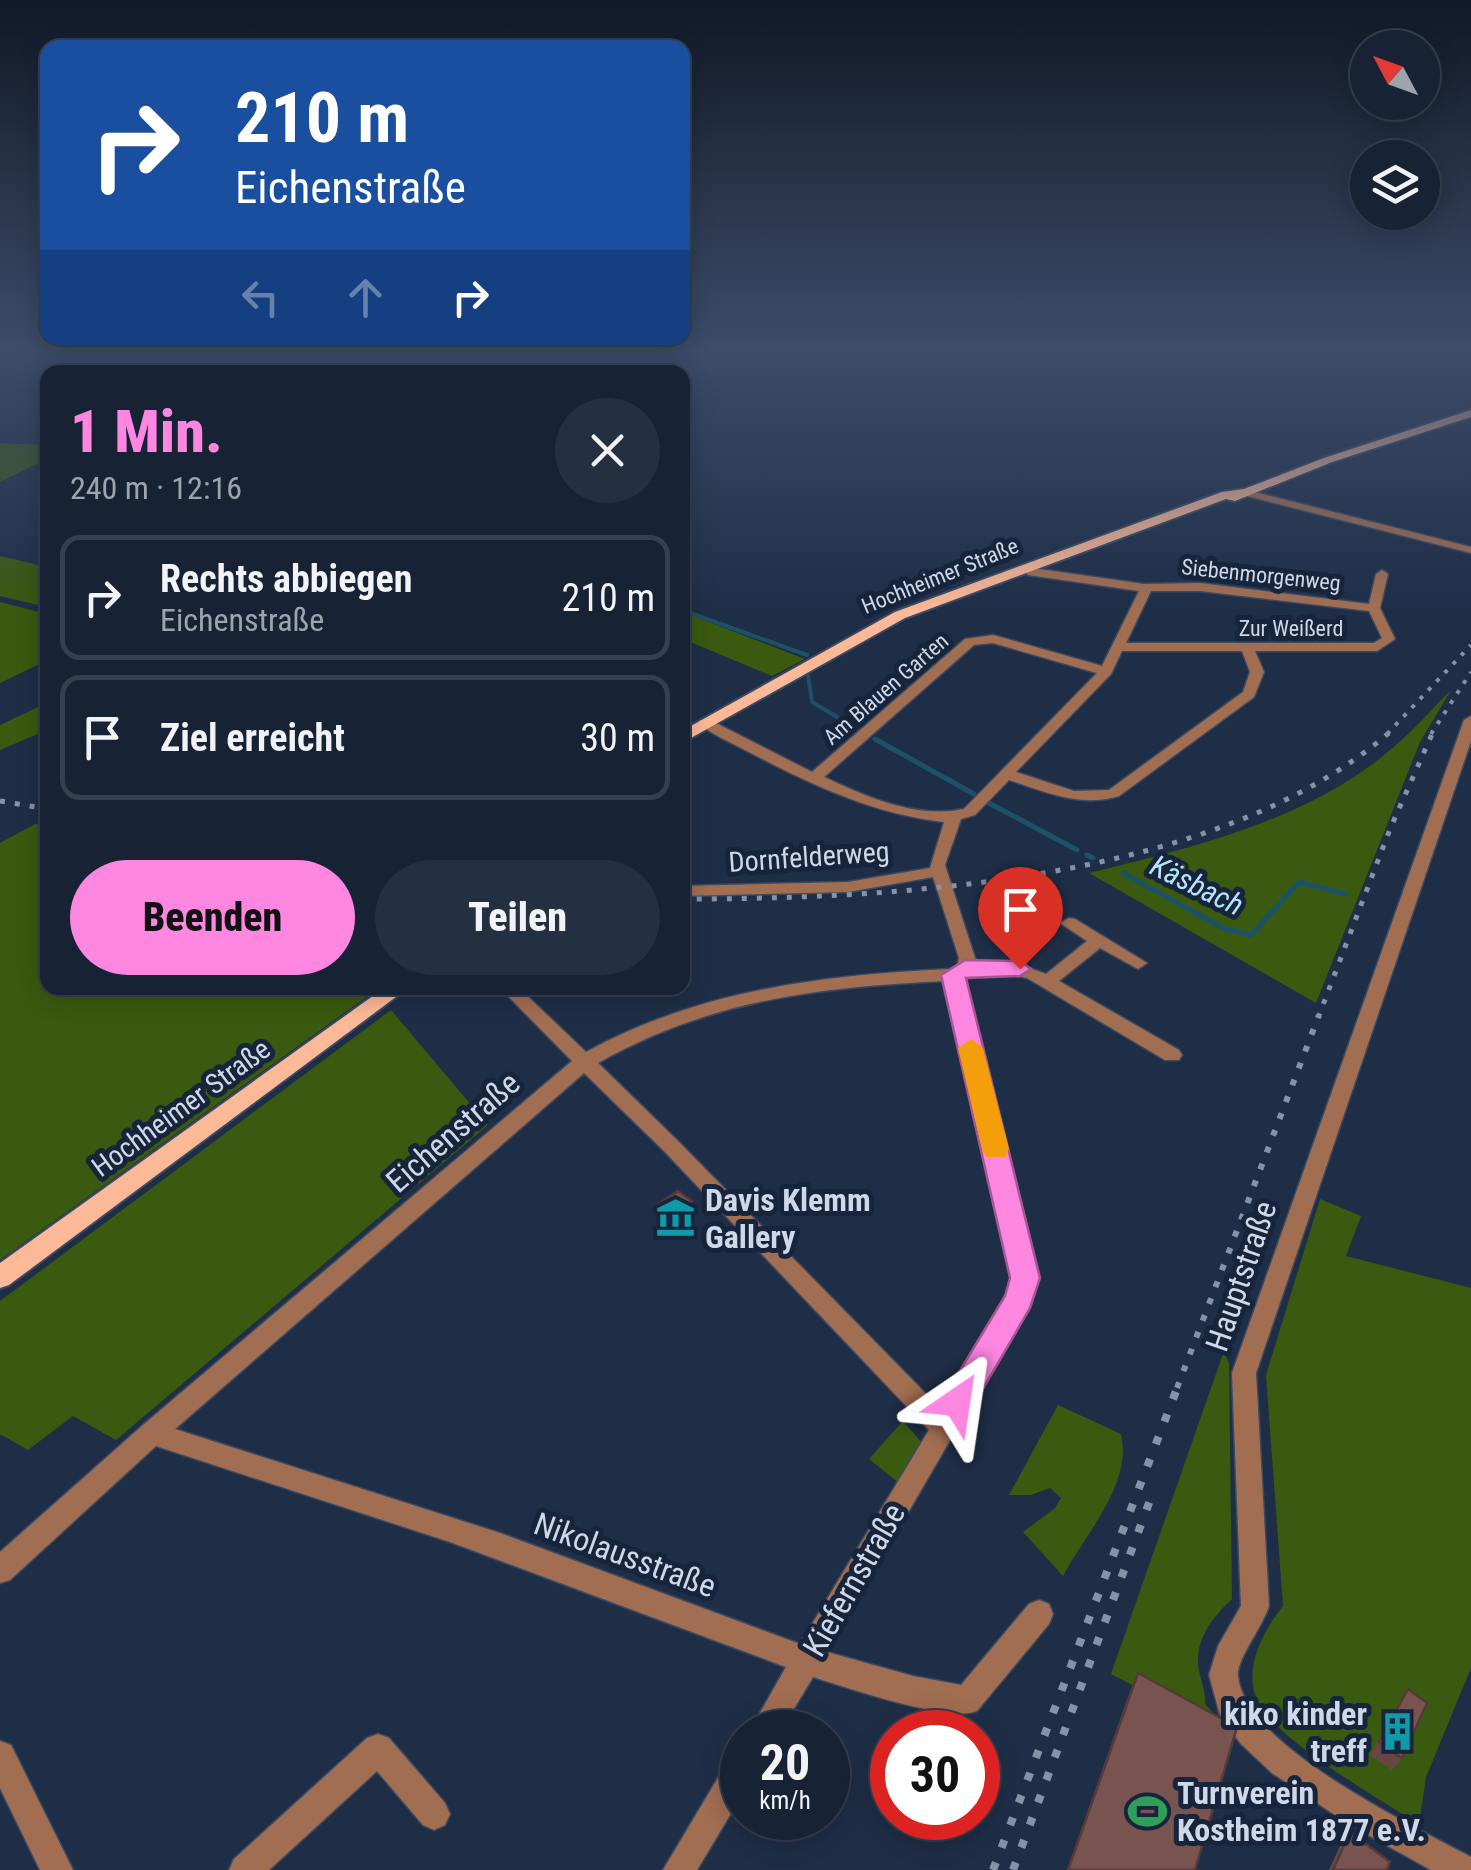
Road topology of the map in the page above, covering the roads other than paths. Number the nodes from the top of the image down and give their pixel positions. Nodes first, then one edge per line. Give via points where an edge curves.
1 (1400, 437) edge
2 (1246, 490) junction
3 (1471, 550) edge
4 (1032, 572) dead end
5 (1382, 574) dead end
6 (1144, 588) junction
7 (1374, 608) junction
8 (1118, 646) junction
9 (1247, 648) junction
10 (1106, 671) junction
11 (1471, 720) edge
12 (706, 723) junction
13 (690, 733) edge
14 (1006, 774) junction
15 (813, 779) junction
16 (953, 818) junction
17 (938, 871) junction
18 (690, 891) edge
19 (1069, 922) dead end
20 (1099, 940) junction
21 (1138, 962) dead end
22 (959, 971) junction
23 (1047, 982) junction
24 (388, 995) edge
25 (516, 995) edge
26 (1172, 1056) dead end
27 (584, 1062) junction
28 (0, 1277) edge
29 (942, 1427) junction
30 (152, 1433) junction
31 (0, 1570) edge
32 (1039, 1614) dead end
33 (808, 1660) junction
34 (777, 1710) edge
35 (0, 1756) edge
36 (720, 1804) edge
37 (434, 1814) dead end
38 (57, 1870) edge
39 (246, 1870) edge
40 (680, 1870) edge
41 (1462, 1870) edge

1 - 2 main road, Hochheimer Straße
2 - 3 street
2 - 12 main road, Hochheimer Straße via 900,615
4 - 6 street, Siebenmorgenweg
5 - 7 street, Zur Weißerd
6 - 7 street, Siebenmorgenweg via 1182,586
6 - 8 street, Siebenmorgenweg
7 - 9 street, Zur Weißerd via 1388,635 1378,647
8 - 9 street, Zur Weißerd
8 - 10 street, Siebenmorgenweg
9 - 14 street via 1257,672 1249,694 1114,793 1079,796
10 - 14 street, Siebenmorgenweg
10 - 15 street, Am Blauen Garten via 994,639 970,642
11 - 41 street, Hauptstraße via 1244,1373 1255,1606 1223,1677 1242,1721 1291,1770
12 - 13 main road, Hochheimer Straße
12 - 15 street
14 - 16 street, Siebenmorgenweg via 969,812
15 - 16 street via 933,818
16 - 17 street
17 - 18 street, Dornfelderweg via 848,887
17 - 22 street, Kiefernstraße via 968,958
19 - 20 street
20 - 21 street
20 - 23 street
22 - 23 street, Eichenstraße via 1008,966
22 - 27 street, Eichenstraße via 727,1000 666,1018
22 - 29 street, Kiefernstraße via 1025,1278 1020,1299
23 - 26 street, Eichenstraße
24 - 28 main road, Hochheimer Straße
25 - 27 street
27 - 29 street
27 - 30 street, Eichenstraße
29 - 33 street, Kiefernstraße
30 - 31 street, Eichenstraße
30 - 33 street, Nikolausstraße via 438,1523
32 - 33 street, Nikolausstraße via 967,1701
33 - 34 street, Kiefernstraße
35 - 38 street
36 - 40 street
37 - 39 street via 378,1749

